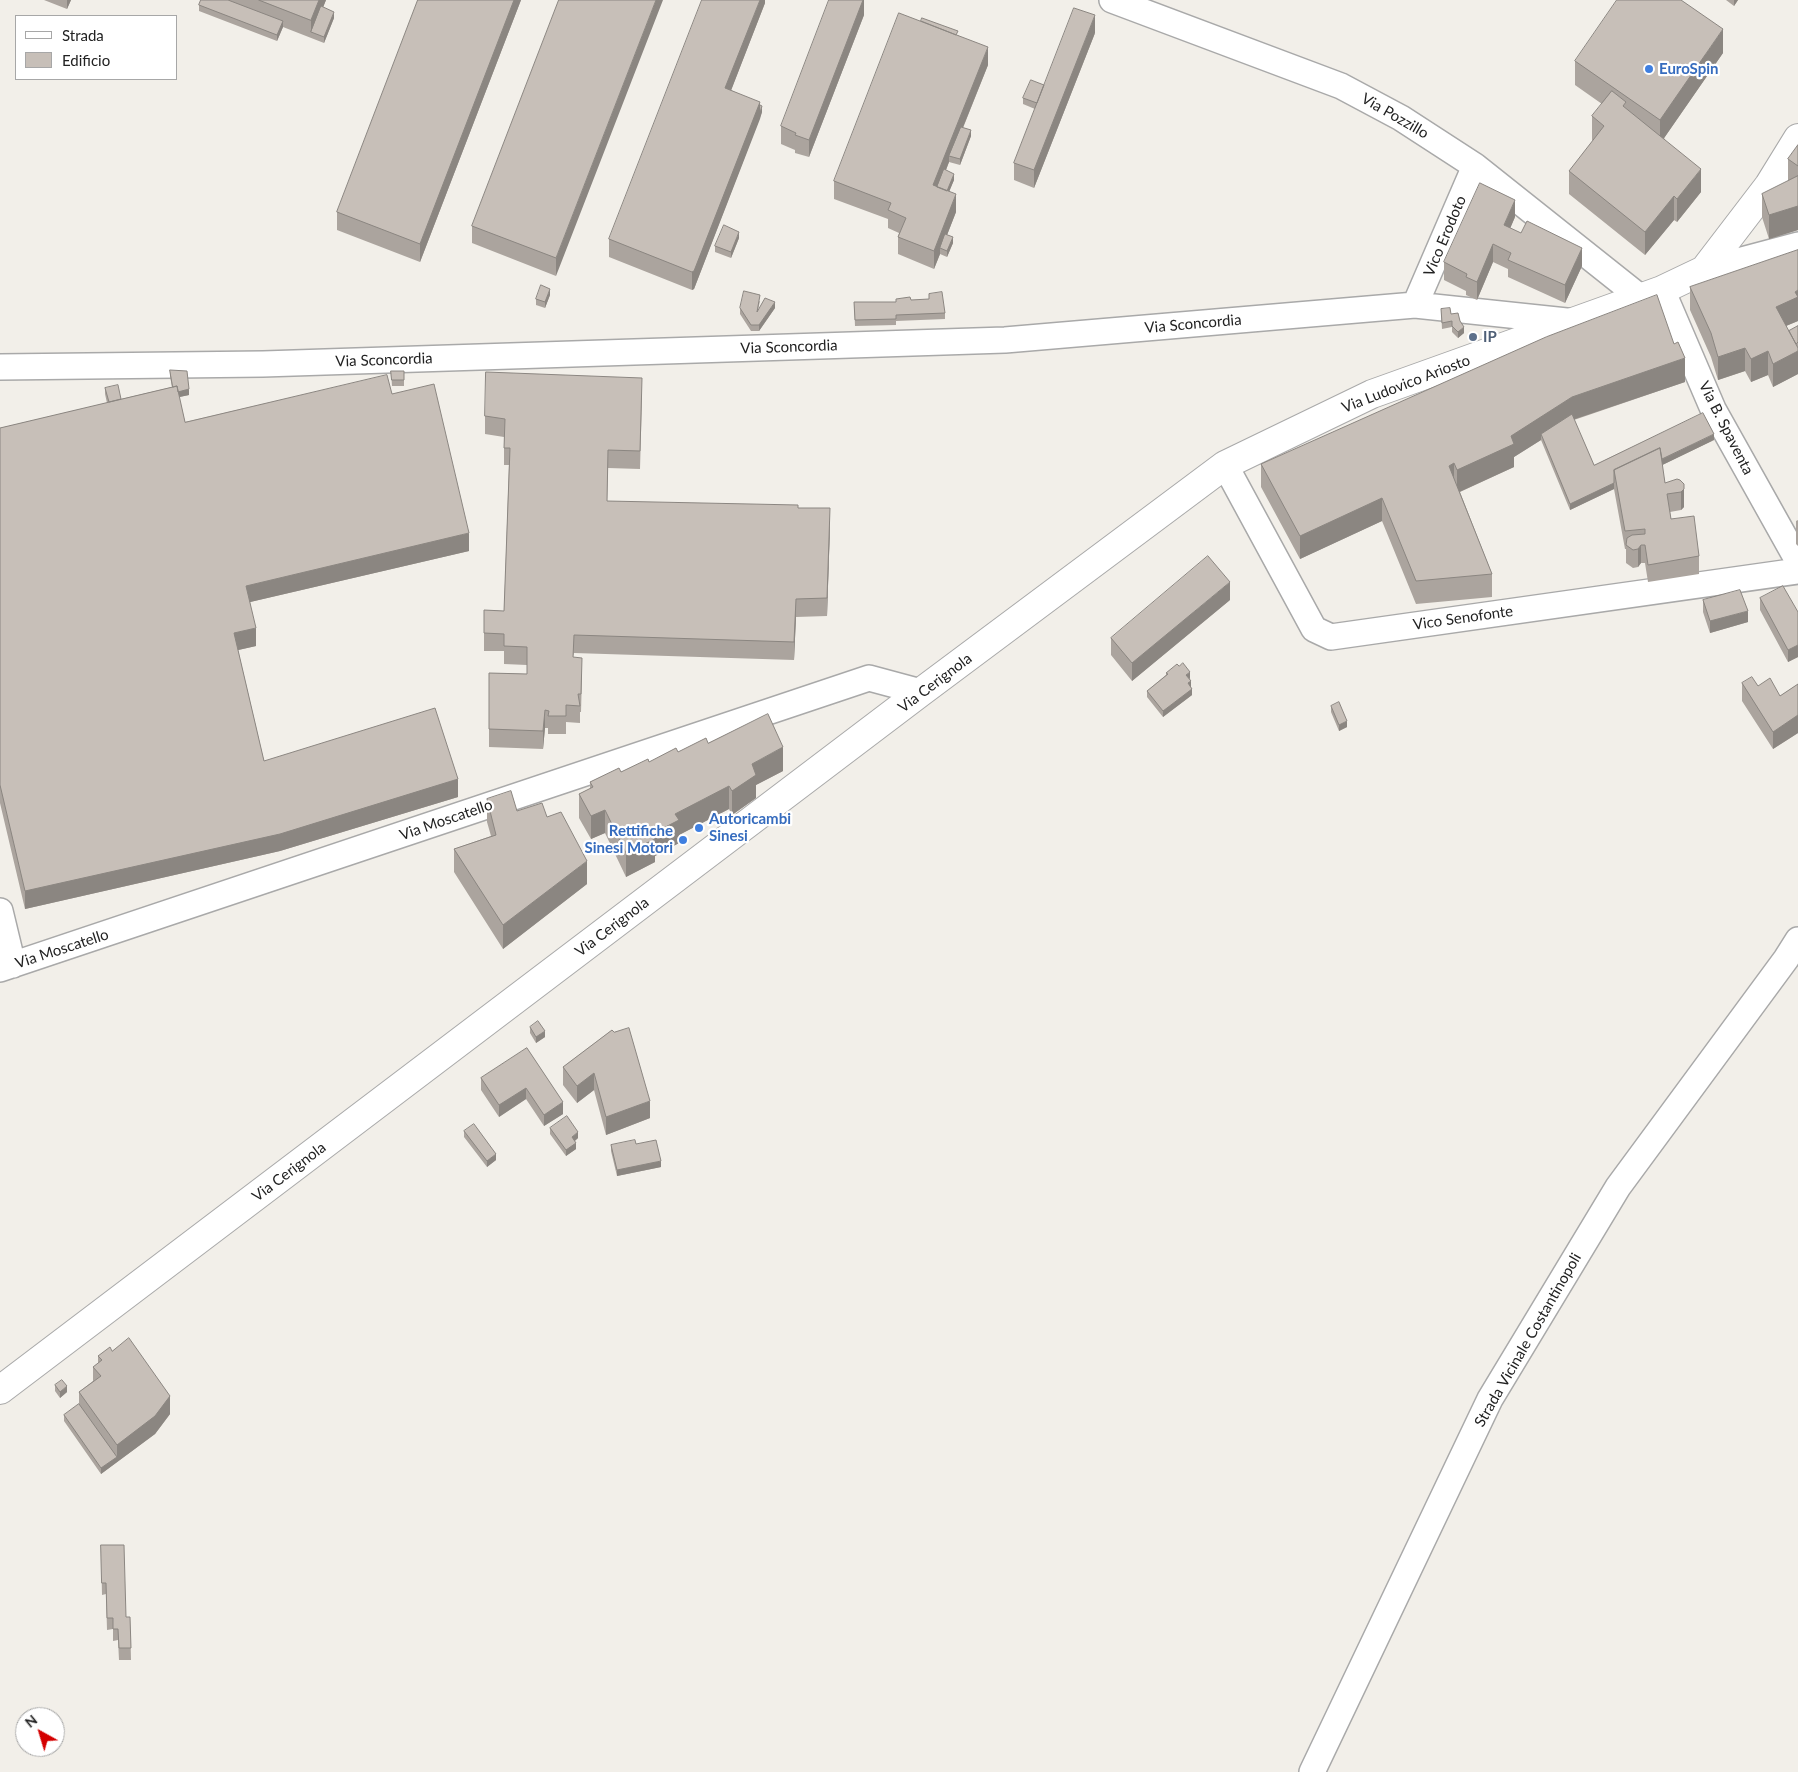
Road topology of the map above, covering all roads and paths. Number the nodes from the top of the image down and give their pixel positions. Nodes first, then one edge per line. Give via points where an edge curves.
1 (1112, 0) edge
2 (1798, 138) edge
3 (1475, 166) junction
4 (1798, 245) edge
5 (1704, 270) junction
6 (1651, 294) junction
7 (1415, 306) junction
8 (1576, 322) junction
9 (0, 366) edge
10 (1225, 465) junction
11 (1791, 536) edge
12 (1798, 561) edge
13 (1798, 570) edge
14 (921, 692) junction
15 (0, 911) edge
16 (1798, 940) edge
17 (6, 967) edge
18 (0, 1390) edge
19 (1312, 1772) edge

1 - 3 street, Via Pozzillo via 1342,86 1401,118
2 - 5 street via 1769,185
3 - 6 street, Via Pozzillo
3 - 7 street, Vico Erodoto
4 - 5 street
5 - 6 street, Via Ludovico Ariosto
6 - 8 street, Via Ludovico Ariosto
6 - 11 street, Via B. Spaventa via 1713,409
7 - 8 street, Via Sconcordia
7 - 9 street, Via Sconcordia via 1005,340 273,364
8 - 10 street, Via Ludovico Ariosto via 1372,394
10 - 13 street, Vico Senofonte via 1314,629 1331,637
10 - 14 street, Via Cerignola
11 - 12 street, Via B. Spaventa
14 - 17 street, Via Moscatello via 869,678
14 - 18 street, Via Cerignola
15 - 17 street
16 - 19 street, Strada Vicinale Costantinopoli via 1618,1187 1490,1399

